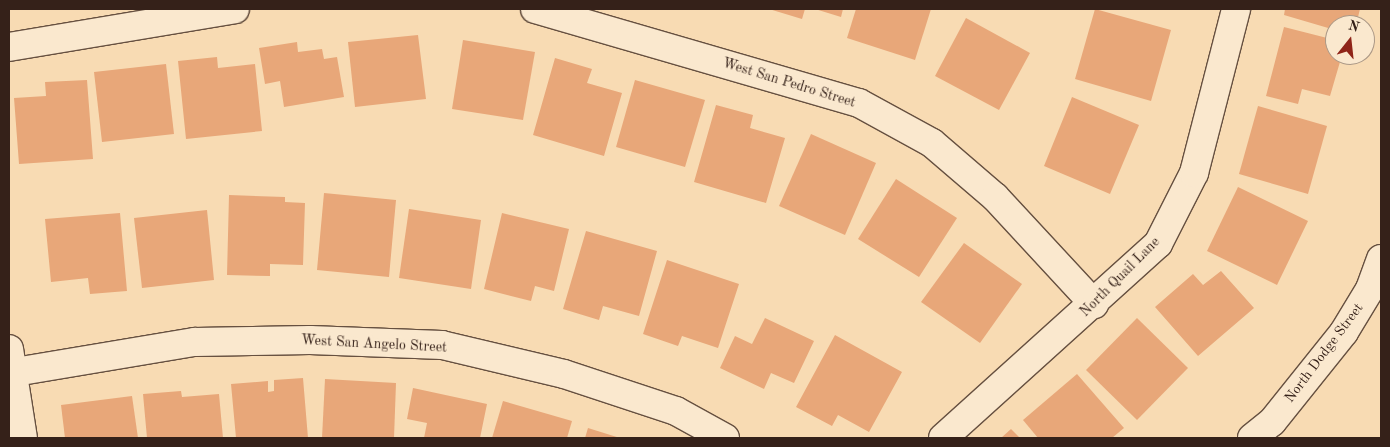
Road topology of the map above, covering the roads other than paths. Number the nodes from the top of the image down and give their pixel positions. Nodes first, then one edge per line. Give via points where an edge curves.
1 (235, 9) edge
2 (535, 9) edge
3 (1236, 9) edge
4 (9, 46) edge
5 (1381, 259) edge
6 (1094, 304) junction
7 (10, 365) edge
8 (23, 438) edge
9 (725, 438) edge
10 (943, 438) edge
11 (1252, 438) edge

1 - 4 street
2 - 6 street, West San Pedro Street via 859,103 946,155 995,197
3 - 6 street, North Quail Lane via 1194,173 1158,244
5 - 11 street, North Dodge Street via 1370,289 1344,332 1272,422
6 - 10 street, North Quail Lane
7 - 8 street
7 - 9 street, West San Angelo Street via 195,342 310,340 442,345 564,374 676,411

